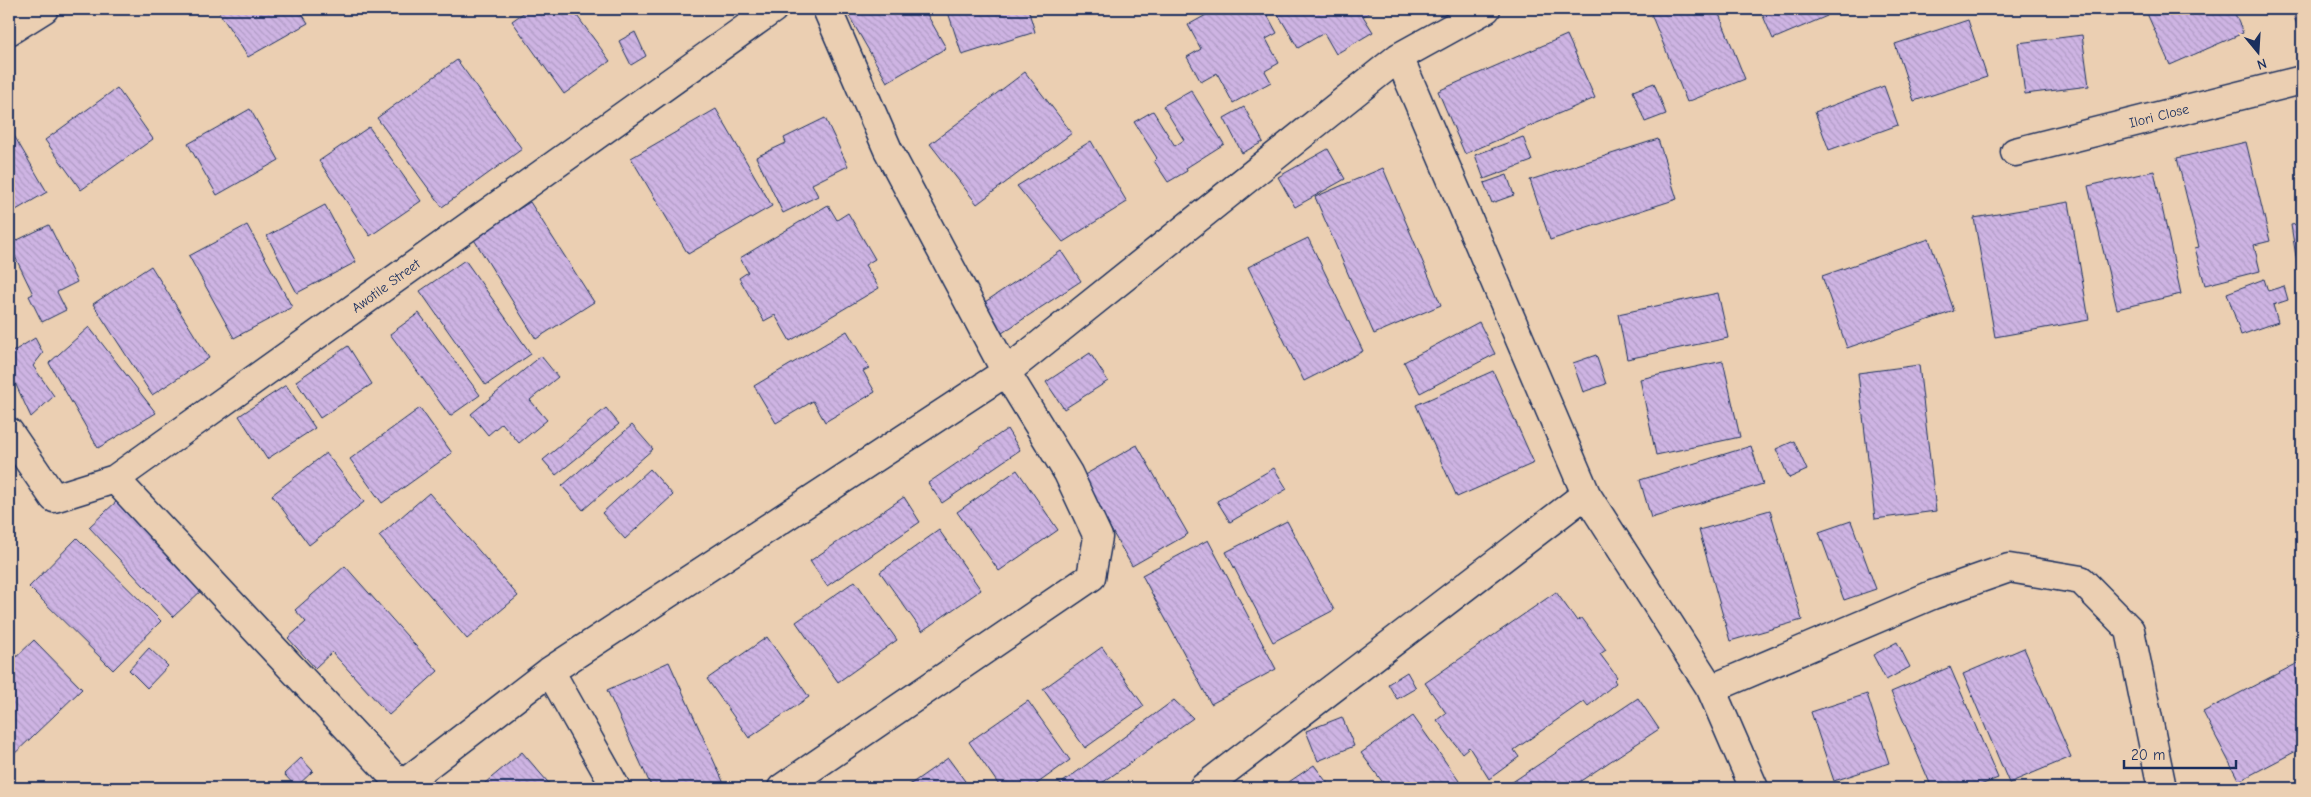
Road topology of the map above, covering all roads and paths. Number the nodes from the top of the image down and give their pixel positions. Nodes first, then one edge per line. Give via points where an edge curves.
1 (44, 9) edge
2 (773, 9) edge
3 (827, 9) edge
4 (1486, 9) edge
5 (9, 31) edge
6 (1399, 57) junction
7 (2302, 80) edge
8 (2015, 152) dead end
9 (1006, 372) junction
10 (9, 432) edge
11 (115, 479) junction
12 (1586, 494) junction
13 (550, 671) junction
14 (1711, 689) junction
15 (400, 787) edge
16 (1209, 787) edge
17 (616, 788) edge
18 (782, 788) edge
19 (1754, 788) edge
20 (2162, 788) edge

1 - 5 street
2 - 11 street, Awotile Street
3 - 9 street via 888,150
4 - 6 street
6 - 9 street
6 - 12 street
7 - 8 street, Ilori Close
9 - 13 street
9 - 18 street via 1068,474 1098,538 1091,577
10 - 11 street, Awotile Street via 54,498
11 - 15 street
12 - 14 street
12 - 16 street
13 - 15 street
13 - 17 street
14 - 19 street
14 - 20 street via 1932,595 2009,568 2081,580 2130,630

